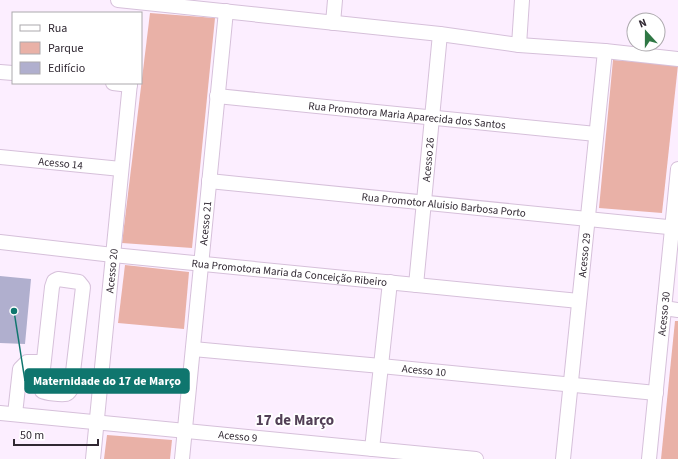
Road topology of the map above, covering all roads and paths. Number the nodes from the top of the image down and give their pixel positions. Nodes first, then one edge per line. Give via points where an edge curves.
1 (118, 0) edge
2 (335, 0) edge
3 (522, 0) edge
4 (137, 5) edge
5 (226, 11) junction
6 (333, 23) junction
7 (440, 34) junction
8 (519, 45) junction
9 (605, 51) junction
10 (678, 59) edge
11 (0, 72) edge
12 (12, 73) edge
13 (130, 84) edge
14 (217, 96) junction
15 (432, 118) junction
16 (596, 134) junction
17 (0, 157) edge
18 (678, 168) edge
19 (121, 169) junction
20 (209, 181) junction
21 (424, 202) junction
22 (587, 218) junction
23 (675, 227) edge
24 (0, 242) edge
25 (113, 255) junction
26 (201, 264) junction
27 (390, 282) junction
28 (416, 285) junction
29 (579, 301) junction
30 (664, 308) junction
31 (678, 310) edge
32 (193, 349) junction
33 (44, 362) junction
34 (381, 366) junction
35 (570, 385) junction
36 (656, 393) junction
37 (0, 413) edge
38 (15, 414) junction
39 (96, 422) junction
40 (185, 431) junction
41 (372, 449) junction
42 (397, 455) edge
43 (93, 459) edge
44 (182, 459) edge
45 (476, 459) edge
46 (563, 459) edge
47 (649, 459) edge

1 - 4 street
2 - 6 street
3 - 8 street
4 - 5 street
5 - 6 street
5 - 14 street, Acesso 21
6 - 7 street
7 - 8 street
7 - 15 street, Acesso 26
8 - 9 street
9 - 10 street
9 - 16 street, Acesso 29
11 - 12 street
13 - 19 street, Acesso 20
14 - 15 street, Rua Promotora Maria Aparecida dos Santos
14 - 20 street, Acesso 21
15 - 16 street, Rua Promotora Maria Aparecida dos Santos
15 - 21 street, Acesso 26
16 - 22 street, Acesso 29
17 - 19 street, Acesso 14
18 - 23 street, Acesso 30
19 - 25 street, Acesso 20
20 - 21 street, Rua Promotor Aluisio Barbosa Porto
20 - 26 street, Acesso 21
21 - 22 street, Rua Promotor Aluisio Barbosa Porto
21 - 28 street, Acesso 26
22 - 23 street, Rua Promotor Aluisio Barbosa Porto
22 - 29 street, Acesso 29
23 - 30 street, Acesso 30
24 - 25 street, Rua Promotora Maria da Conceição Ribeiro
25 - 26 street, Rua Promotora Maria da Conceição Ribeiro
25 - 39 street, Acesso 20
26 - 27 street, Rua Promotora Maria da Conceição Ribeiro
26 - 32 street, Acesso 21
27 - 28 street, Rua Promotora Maria da Conceição Ribeiro
27 - 34 street
28 - 29 street, Rua Promotora Maria da Conceição Ribeiro
29 - 35 street, Acesso 29
30 - 31 street
30 - 36 street, Acesso 30
32 - 34 street, Acesso 10
32 - 40 street, Acesso 21
33 - 33 street via 42,390 66,394 69,392 83,287 79,282 58,279 54,281
33 - 38 street via 27,362 20,369
34 - 35 street, Acesso 10
34 - 41 street
35 - 36 street, Acesso 10
35 - 46 street, Acesso 29
36 - 47 street, Acesso 30
37 - 38 street, Acesso 9
38 - 39 street, Acesso 9
39 - 40 street, Acesso 9
39 - 43 street, Acesso 20
40 - 41 street, Acesso 9
40 - 44 street, Acesso 21
41 - 42 street, Acesso 9
42 - 45 street, Acesso 9

